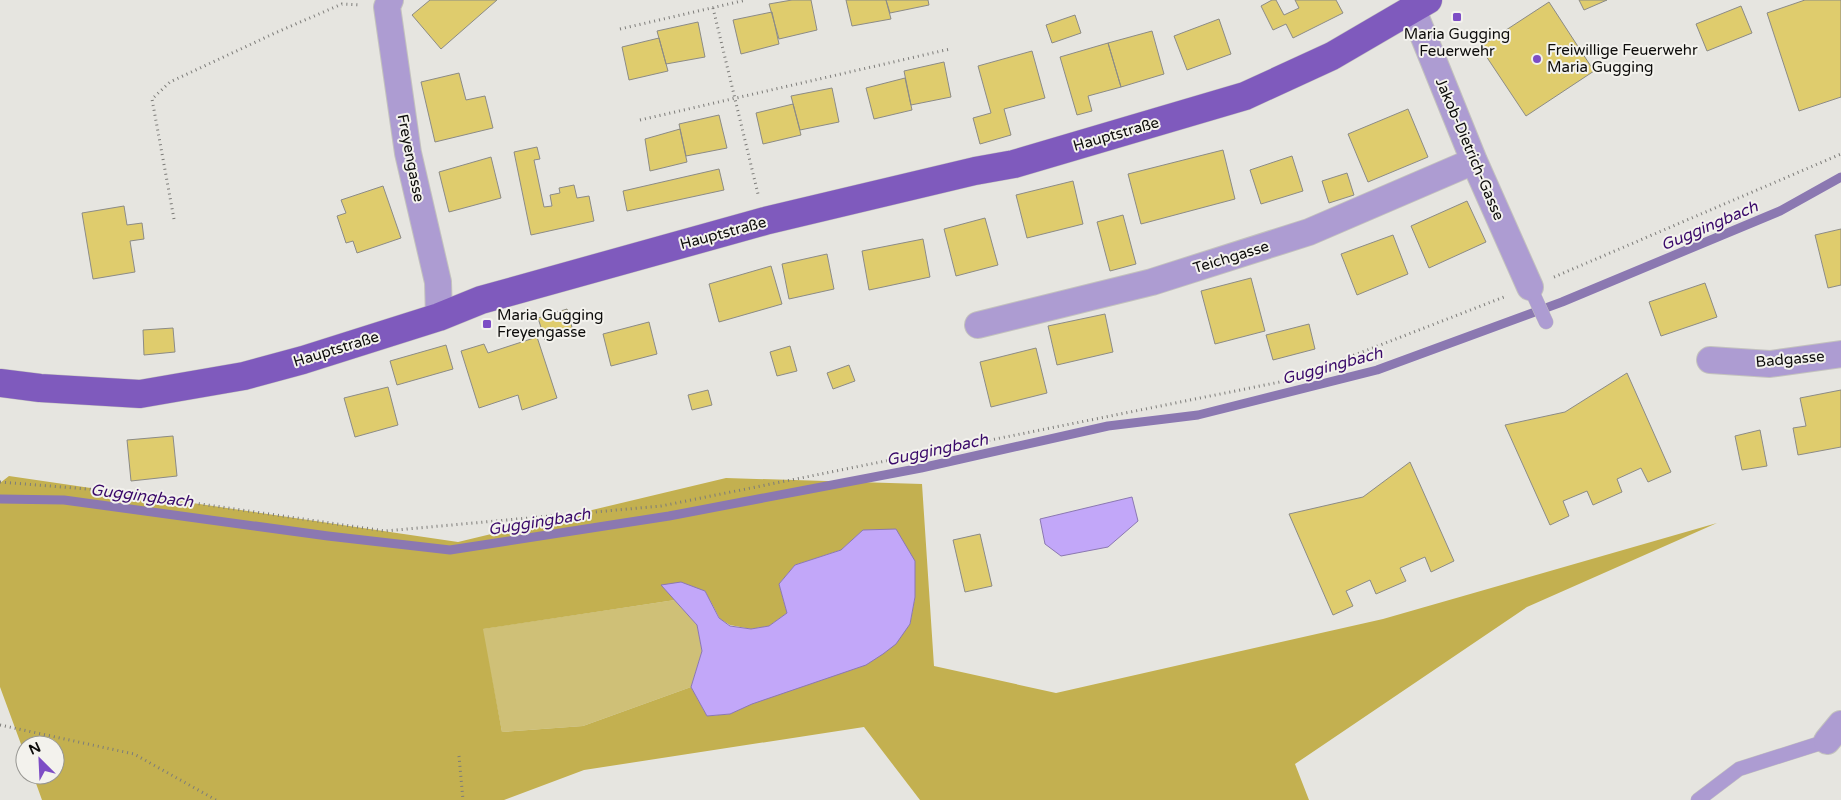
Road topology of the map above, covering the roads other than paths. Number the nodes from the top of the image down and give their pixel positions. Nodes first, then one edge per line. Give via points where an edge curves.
1 (388, 3) edge
2 (1420, 5) edge
3 (1474, 162) junction
4 (1530, 287) joint
5 (439, 316) junction
6 (1546, 322) dead end
7 (978, 325) dead end
8 (1841, 354) edge
9 (1710, 360) dead end
10 (0, 383) edge
11 (1834, 733) edge
12 (1698, 800) edge

1 - 5 street, Freyengasse via 408,153 438,282
2 - 3 street, Jakob-Dietrich-Gasse
2 - 5 main road, Hauptstraße via 1332,56 1245,96 1014,164 765,222 481,300
3 - 4 street, Jakob-Dietrich-Gasse
3 - 7 street, Teichgasse via 1309,232 1152,282
4 - 6 lane
5 - 10 main road, Hauptstraße via 244,376 140,394
8 - 9 street, Badgasse via 1770,364
11 - 12 lane via 1739,769

